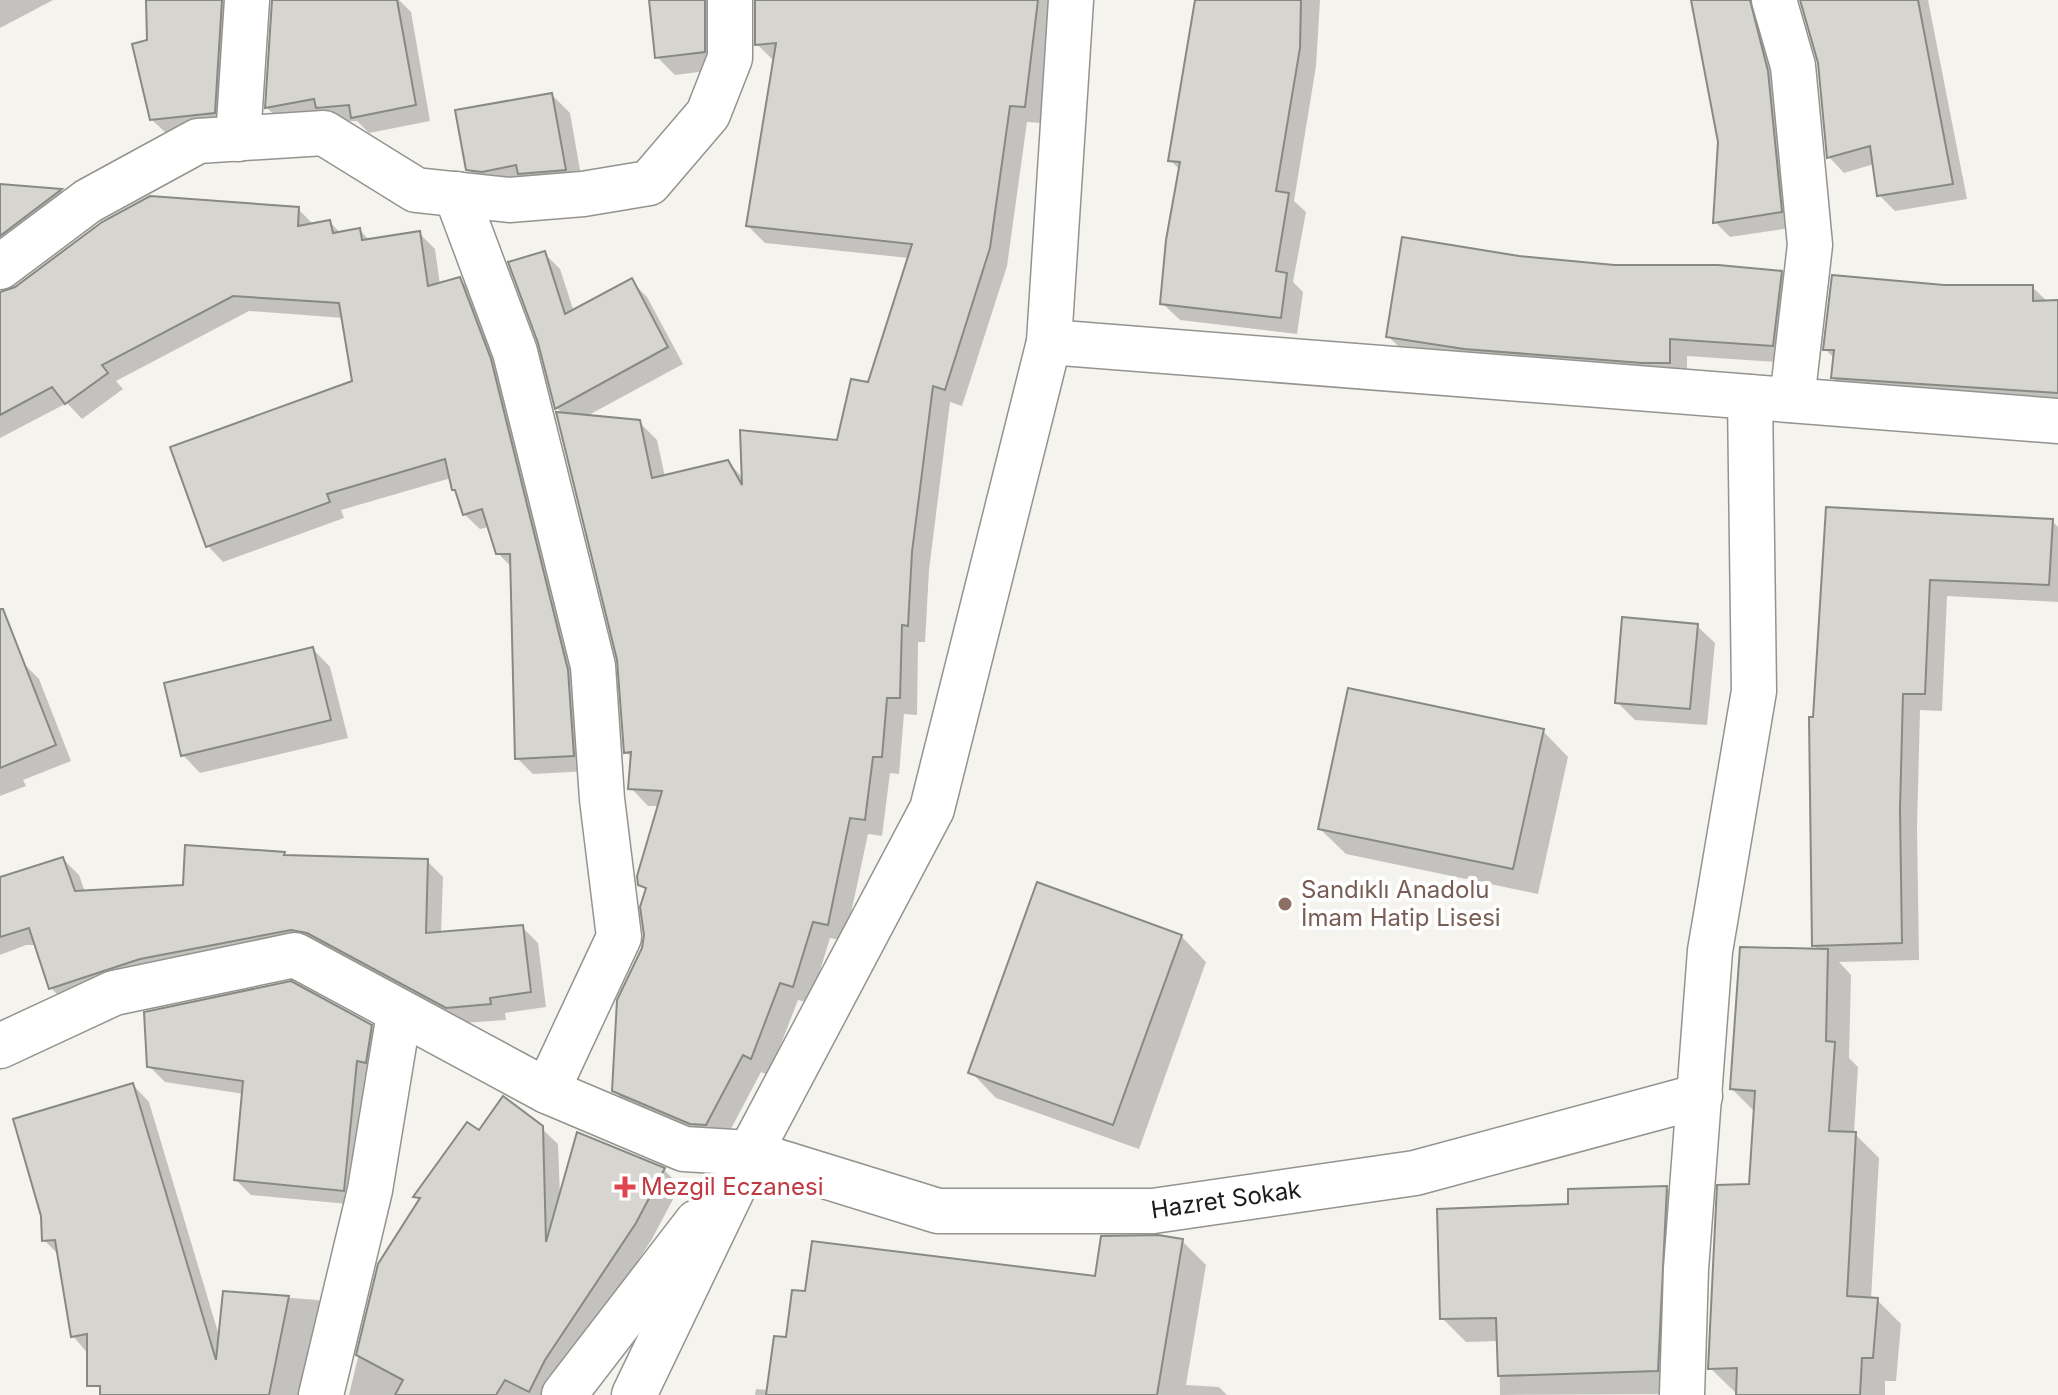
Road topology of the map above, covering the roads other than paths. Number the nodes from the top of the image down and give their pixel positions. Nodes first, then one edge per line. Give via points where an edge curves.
1 (247, 0) edge
2 (730, 0) edge
3 (1071, 0) edge
4 (1774, 0) edge
5 (238, 139) junction
6 (456, 194) junction
7 (0, 267) edge
8 (1049, 342) junction
9 (1771, 398) junction
10 (2058, 421) edge
11 (399, 1014) junction
12 (0, 1046) edge
13 (547, 1091) junction
14 (1700, 1096) junction
15 (750, 1153) junction
16 (321, 1395) edge
17 (564, 1395) edge
18 (634, 1395) edge
19 (1682, 1395) edge

1 - 5 street
2 - 6 street via 730,58 708,114 649,183 509,200
3 - 8 street
4 - 9 street via 1793,66 1810,245
5 - 6 street via 324,133 416,190
5 - 7 street via 198,141 88,201
6 - 13 street via 515,352 593,666 619,937
8 - 9 street
8 - 15 street via 932,809
9 - 10 street
9 - 14 street via 1754,691 1710,951
11 - 12 street, Hazret Sokak via 295,955 114,993
11 - 13 street, Hazret Sokak
11 - 16 street via 370,1190
13 - 15 street, Hazret Sokak via 684,1149
14 - 15 street, Hazret Sokak via 1415,1173 1153,1211 938,1211
14 - 19 street
15 - 17 street
15 - 18 street

